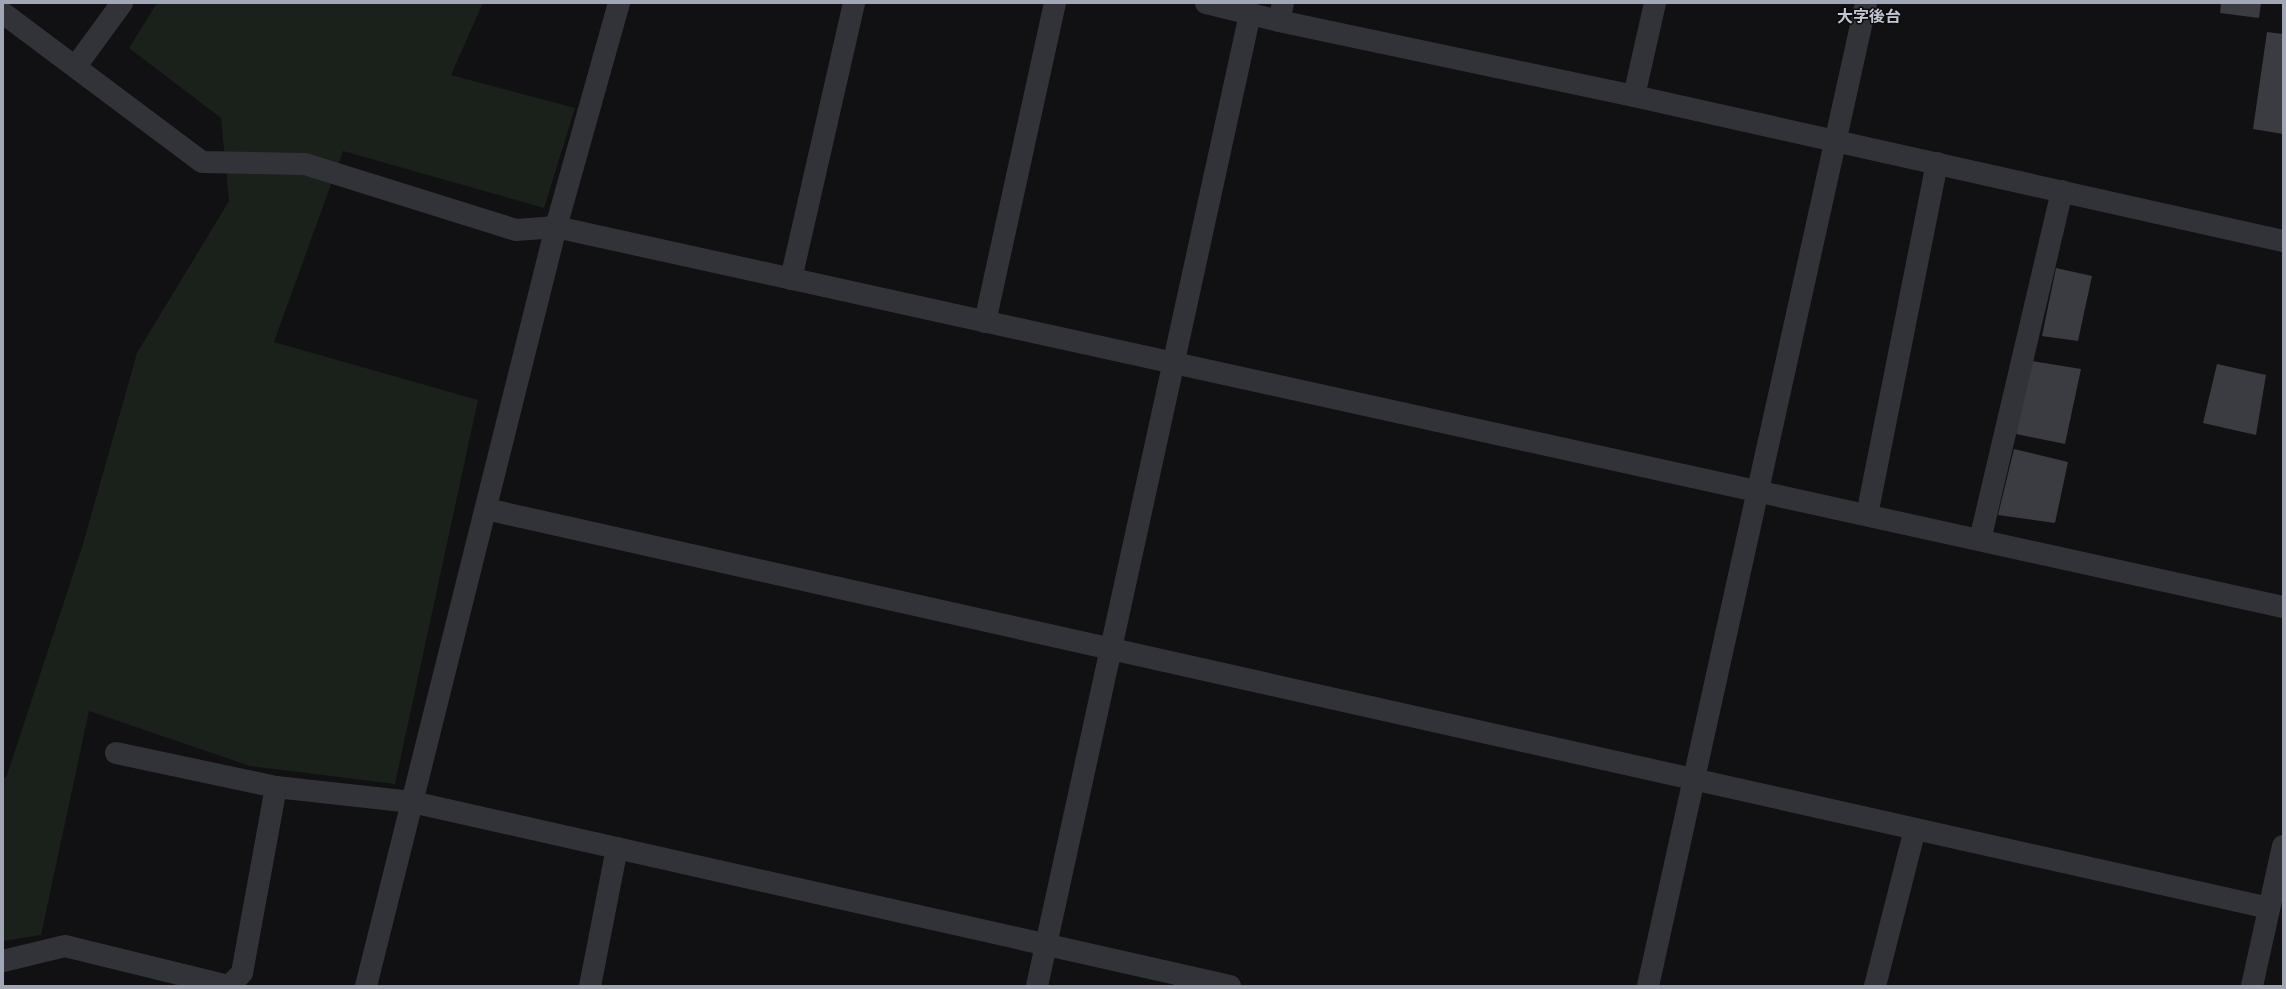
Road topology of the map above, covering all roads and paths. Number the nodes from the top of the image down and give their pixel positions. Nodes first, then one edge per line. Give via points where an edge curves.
1 (122, 3) edge
2 (619, 3) edge
3 (854, 3) edge
4 (1055, 3) edge
5 (1206, 3) edge
6 (1655, 3) edge
7 (1866, 3) edge
8 (1281, 12) edge
9 (3, 13) edge
10 (1250, 14) junction
11 (76, 66) junction
12 (1634, 96) junction
13 (1836, 141) junction
14 (1937, 163) junction
15 (2062, 191) junction
16 (556, 227) junction
17 (2283, 241) edge
18 (791, 279) junction
19 (985, 322) junction
20 (1174, 363) junction
21 (1758, 492) junction
22 (486, 509) junction
23 (1867, 515) junction
24 (1980, 540) junction
25 (2283, 607) edge
26 (1111, 649) junction
27 (116, 752) dead end
28 (1694, 779) junction
29 (276, 787) junction
30 (412, 802) junction
31 (1915, 829) junction
32 (2283, 846) edge
33 (617, 848) junction
34 (2280, 877) edge
35 (2269, 908) junction
36 (1046, 945) junction
37 (3, 961) edge
38 (228, 986) edge
39 (366, 986) edge
40 (590, 986) edge
41 (1037, 986) edge
42 (1230, 986) edge
43 (1648, 986) edge
44 (1875, 986) edge
45 (2252, 986) edge

1 - 11 street
2 - 16 street
3 - 18 street
4 - 19 street
5 - 10 street
6 - 12 street
7 - 13 street
8 - 10 street
8 - 12 street
9 - 11 street
10 - 20 street
11 - 16 street via 202,162 305,164 516,230
12 - 13 street
13 - 14 street
13 - 21 street
14 - 15 street
14 - 23 street
15 - 17 street
15 - 24 street
16 - 18 street
16 - 22 street
18 - 19 street
19 - 20 street
20 - 21 street
20 - 26 street
21 - 23 street
21 - 28 street
22 - 26 street
22 - 30 street
23 - 24 street
24 - 25 street
26 - 28 street
26 - 36 street
27 - 29 street
28 - 31 street
28 - 43 street
29 - 30 street
29 - 38 street via 242,973
30 - 33 street
30 - 39 street
31 - 35 street
31 - 44 street
32 - 34 street
33 - 36 street
33 - 40 street
34 - 35 street
35 - 45 street
36 - 41 street
36 - 42 street
37 - 38 street via 65,946

